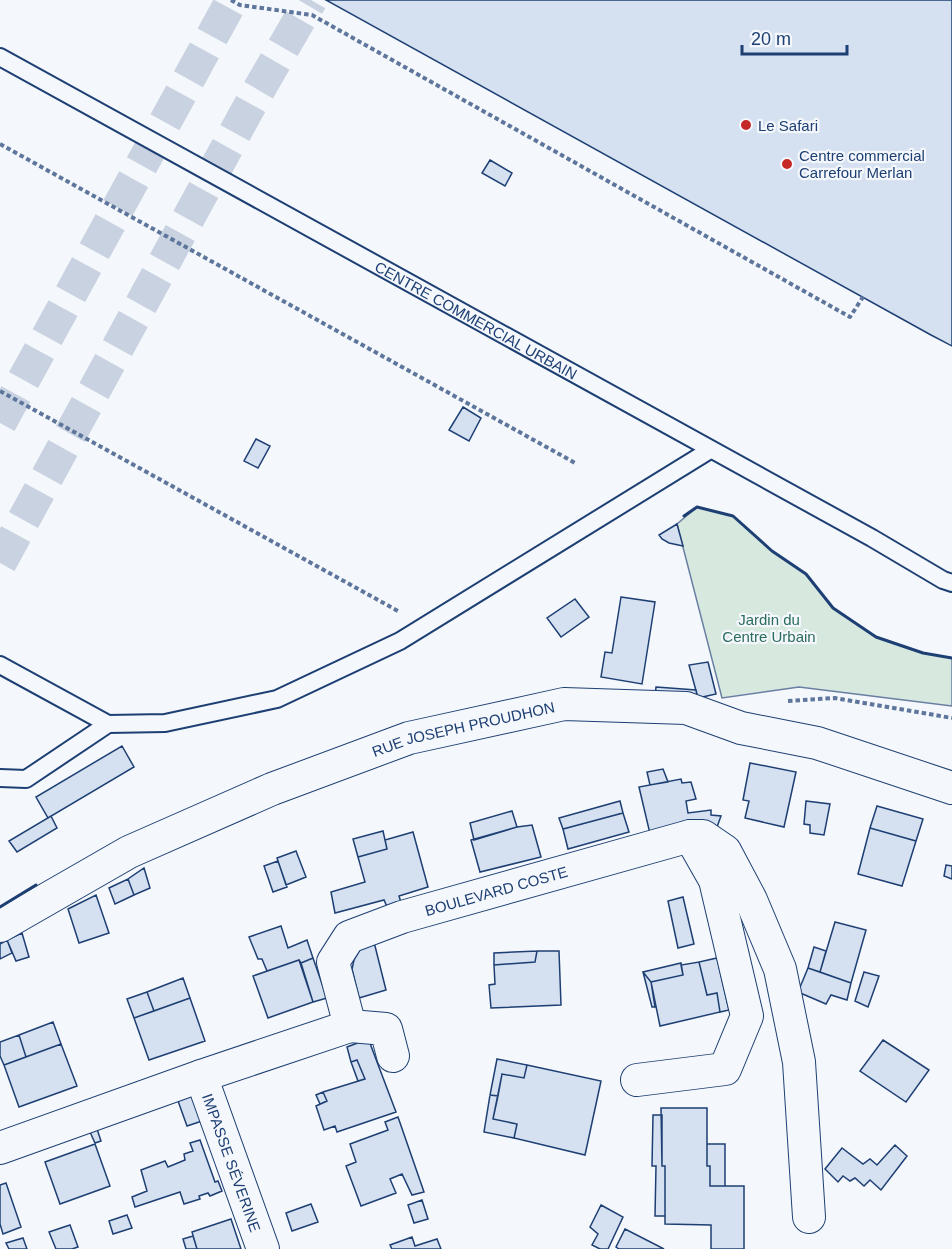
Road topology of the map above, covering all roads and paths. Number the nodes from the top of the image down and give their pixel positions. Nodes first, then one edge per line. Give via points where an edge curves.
1 (231, 0) edge
2 (0, 57) edge
3 (0, 144) edge
4 (863, 297) dead end
5 (0, 391) edge
6 (710, 450) junction
7 (577, 464) dead end
8 (952, 583) edge
9 (403, 613) dead end
10 (0, 665) edge
11 (782, 701) dead end
12 (952, 718) edge
13 (108, 724) junction
14 (0, 778) edge
15 (952, 788) edge
16 (690, 836) junction
17 (0, 926) edge
18 (350, 1026) junction
19 (393, 1056) dead end
20 (201, 1076) junction
21 (637, 1080) dead end
22 (0, 1148) edge
23 (808, 1217) dead end
24 (263, 1249) edge

1 - 4 path via 240,5 312,15 850,318
2 - 6 lane, CENTRE COMMERCIAL URBAIN
3 - 7 path
5 - 9 path
6 - 8 lane, CENTRE COMMERCIAL URBAIN
6 - 13 lane via 400,641 277,699 165,723
10 - 13 lane
11 - 12 path via 835,698
13 - 14 lane via 26,779
15 - 17 street, RUE JOSEPH PROUDHON via 817,743 741,728 686,708 564,704 409,738 272,789 129,852
16 - 18 street, BOULEVARD COSTE via 402,917 349,938 333,962
16 - 21 street via 715,880 747,1016 725,1069
16 - 23 street via 703,836 725,851 780,969 799,1062
18 - 19 street via 386,1029
18 - 20 street
20 - 22 street
20 - 24 street, IMPASSE SÉVERINE

